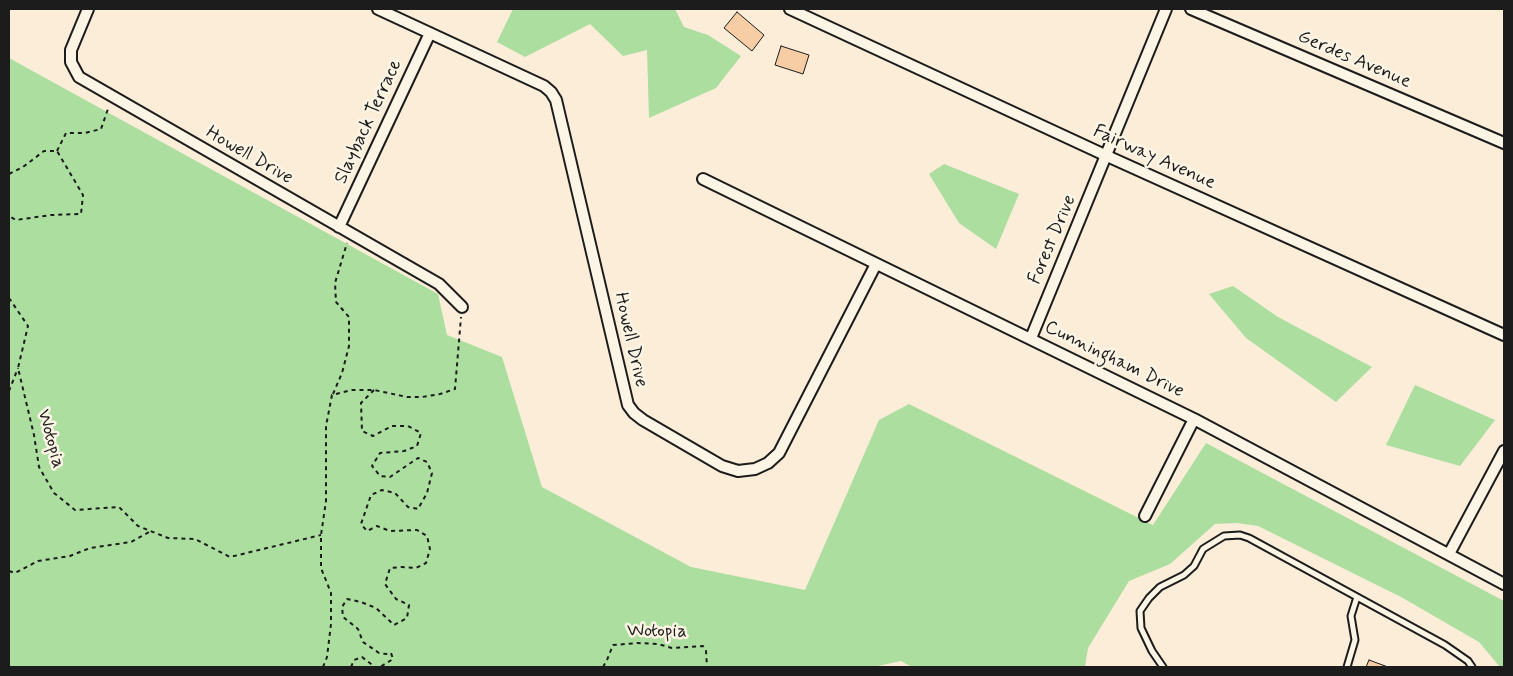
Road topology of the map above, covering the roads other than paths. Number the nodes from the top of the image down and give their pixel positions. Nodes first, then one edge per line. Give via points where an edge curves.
1 (88, 9) edge
2 (378, 9) edge
3 (790, 9) edge
4 (1166, 9) edge
5 (1191, 9) edge
6 (430, 32) junction
7 (1504, 143) edge
8 (1107, 156) junction
9 (703, 179) dead end
10 (339, 227) junction
11 (876, 264) junction
12 (462, 307) road end
13 (1504, 335) edge
14 (1031, 338) junction
15 (1194, 419) junction
16 (1504, 451) edge
17 (1145, 516) dead end
18 (1450, 554) junction
19 (1504, 584) edge
20 (1357, 597) junction
21 (1163, 667) edge
22 (1347, 667) edge
23 (1472, 667) edge

1 - 10 street, Howell Drive via 71,50 71,62 79,77
2 - 6 street, Howell Drive
3 - 8 street, Fairway Avenue
4 - 8 street, Forest Drive
5 - 7 street, Gerdes Avenue
6 - 10 street, Slayback Terrace
6 - 11 street, Howell Drive via 544,86 554,96 626,400 643,420 722,466 738,471 755,469 779,453
8 - 13 street, Fairway Avenue
8 - 14 street, Forest Drive
9 - 11 street, Cunningham Drive
10 - 12 street, Howell Drive via 439,284
11 - 14 street, Cunningham Drive
14 - 15 street, Cunningham Drive
15 - 17 street
15 - 18 street, Cunningham Drive
16 - 18 street
18 - 19 street, Cunningham Drive
20 - 21 lane via 1249,538 1224,536 1203,549 1194,566 1184,575 1160,587 1140,611 1141,628
20 - 22 lane via 1351,616 1355,640
20 - 23 lane via 1445,645

